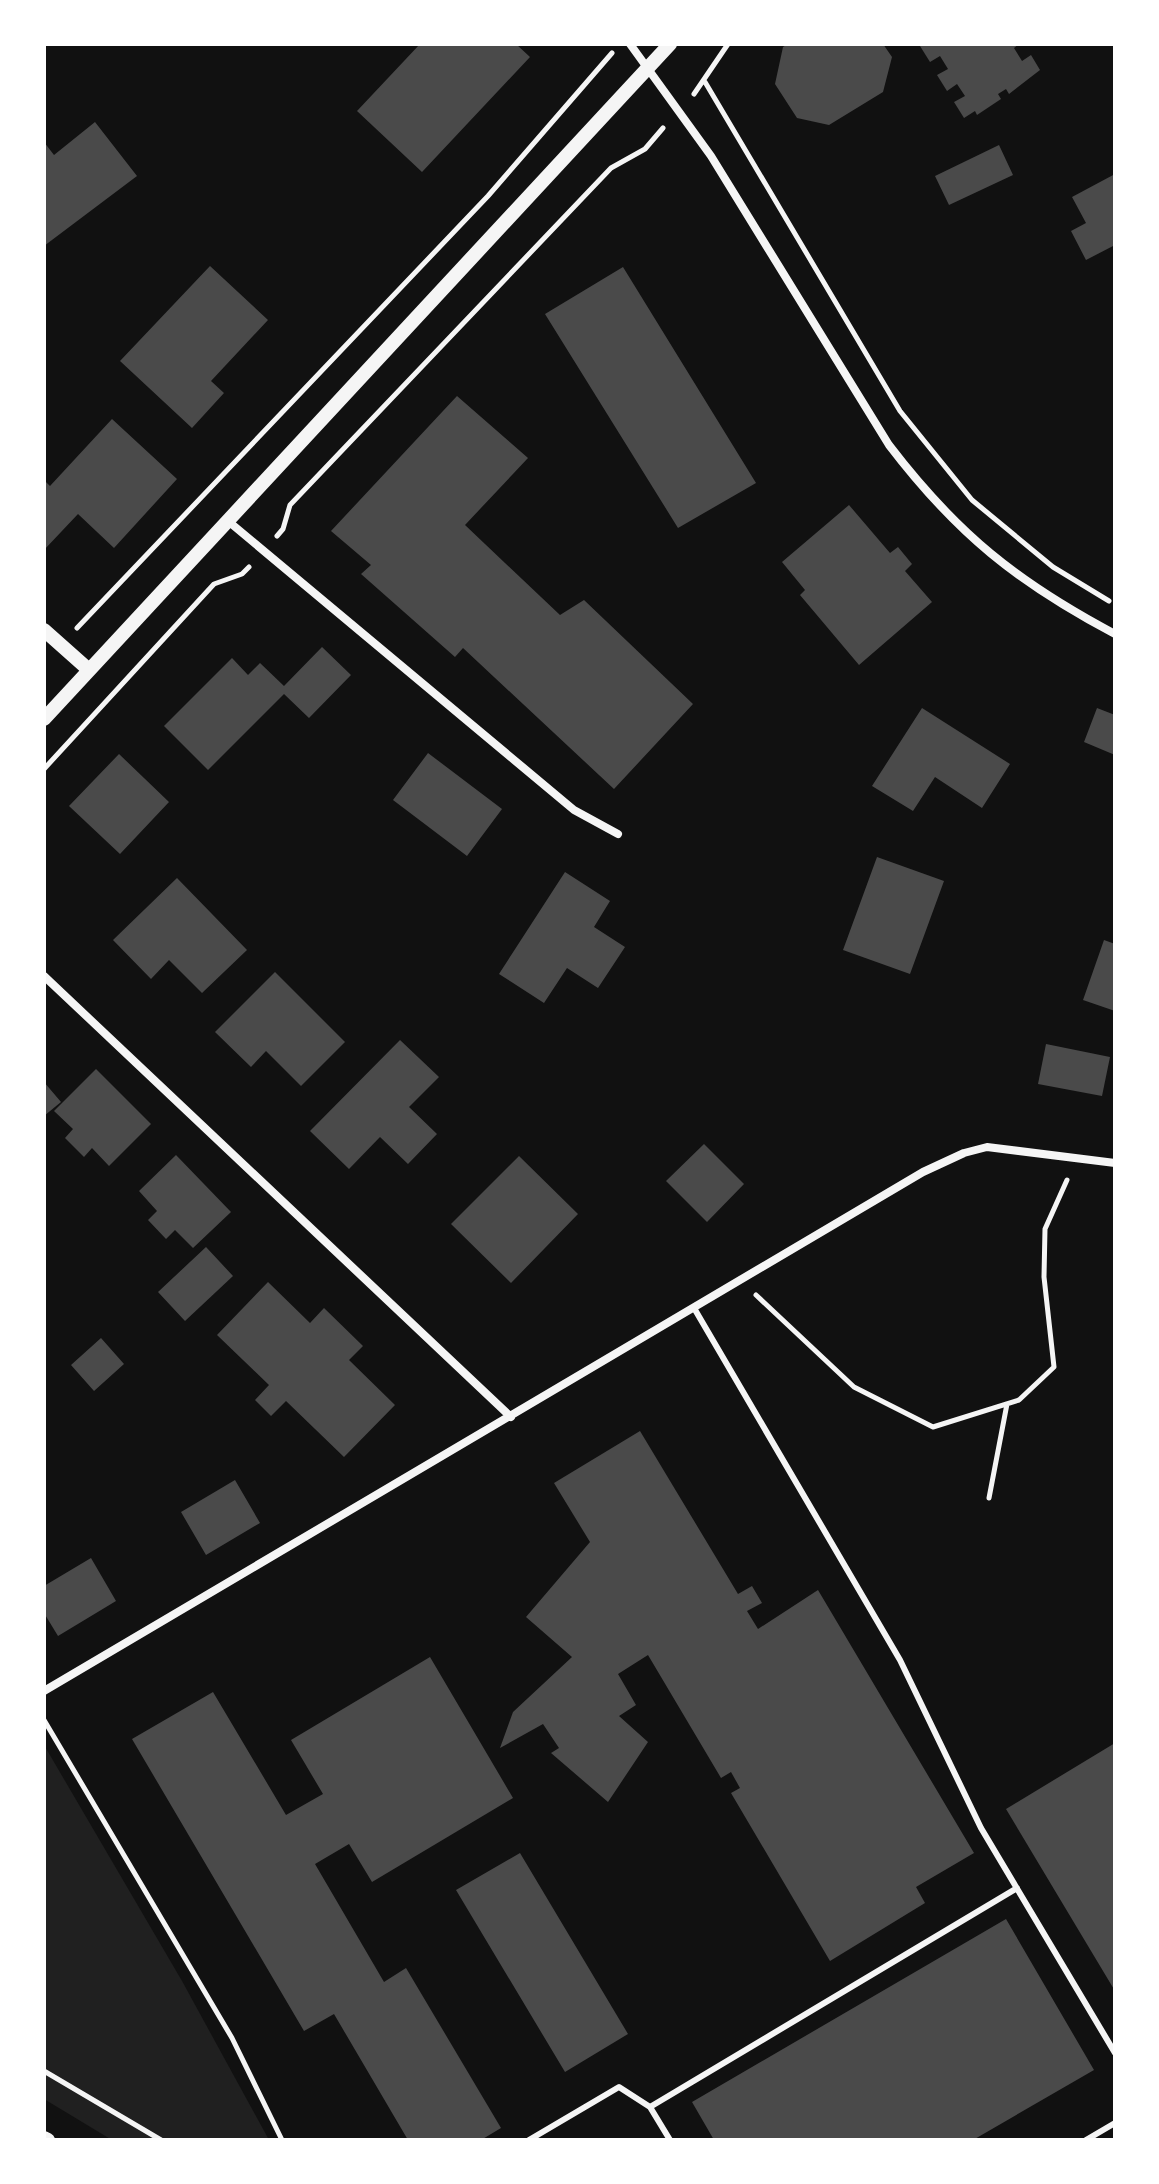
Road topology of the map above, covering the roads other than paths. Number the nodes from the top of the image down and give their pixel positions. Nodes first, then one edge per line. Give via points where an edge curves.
1 (630, 44) edge
2 (670, 44) edge
3 (648, 69) junction
4 (228, 521) junction
5 (44, 630) edge
6 (1115, 634) edge
7 (89, 670) junction
8 (44, 719) edge
9 (618, 834) dead end
10 (44, 976) edge
11 (1115, 1163) edge
12 (694, 1308) junction
13 (511, 1417) junction
14 (44, 1691) edge
15 (1017, 1888) junction
16 (1115, 2053) edge
17 (650, 2107) junction
18 (1115, 2123) edge
19 (529, 2140) edge
20 (670, 2140) edge
21 (1086, 2140) edge

1 - 3 street
2 - 3 street
3 - 4 street
3 - 6 street via 711,156 889,445 919,484 992,557
4 - 7 street
4 - 9 street via 574,810
5 - 7 street
7 - 8 street
10 - 13 street
11 - 12 street via 1017,1148 964,1153
12 - 13 street
12 - 15 lane via 900,1660 981,1828
13 - 14 street
15 - 16 lane
15 - 17 lane
17 - 19 lane via 619,2087
17 - 20 lane
18 - 21 lane

